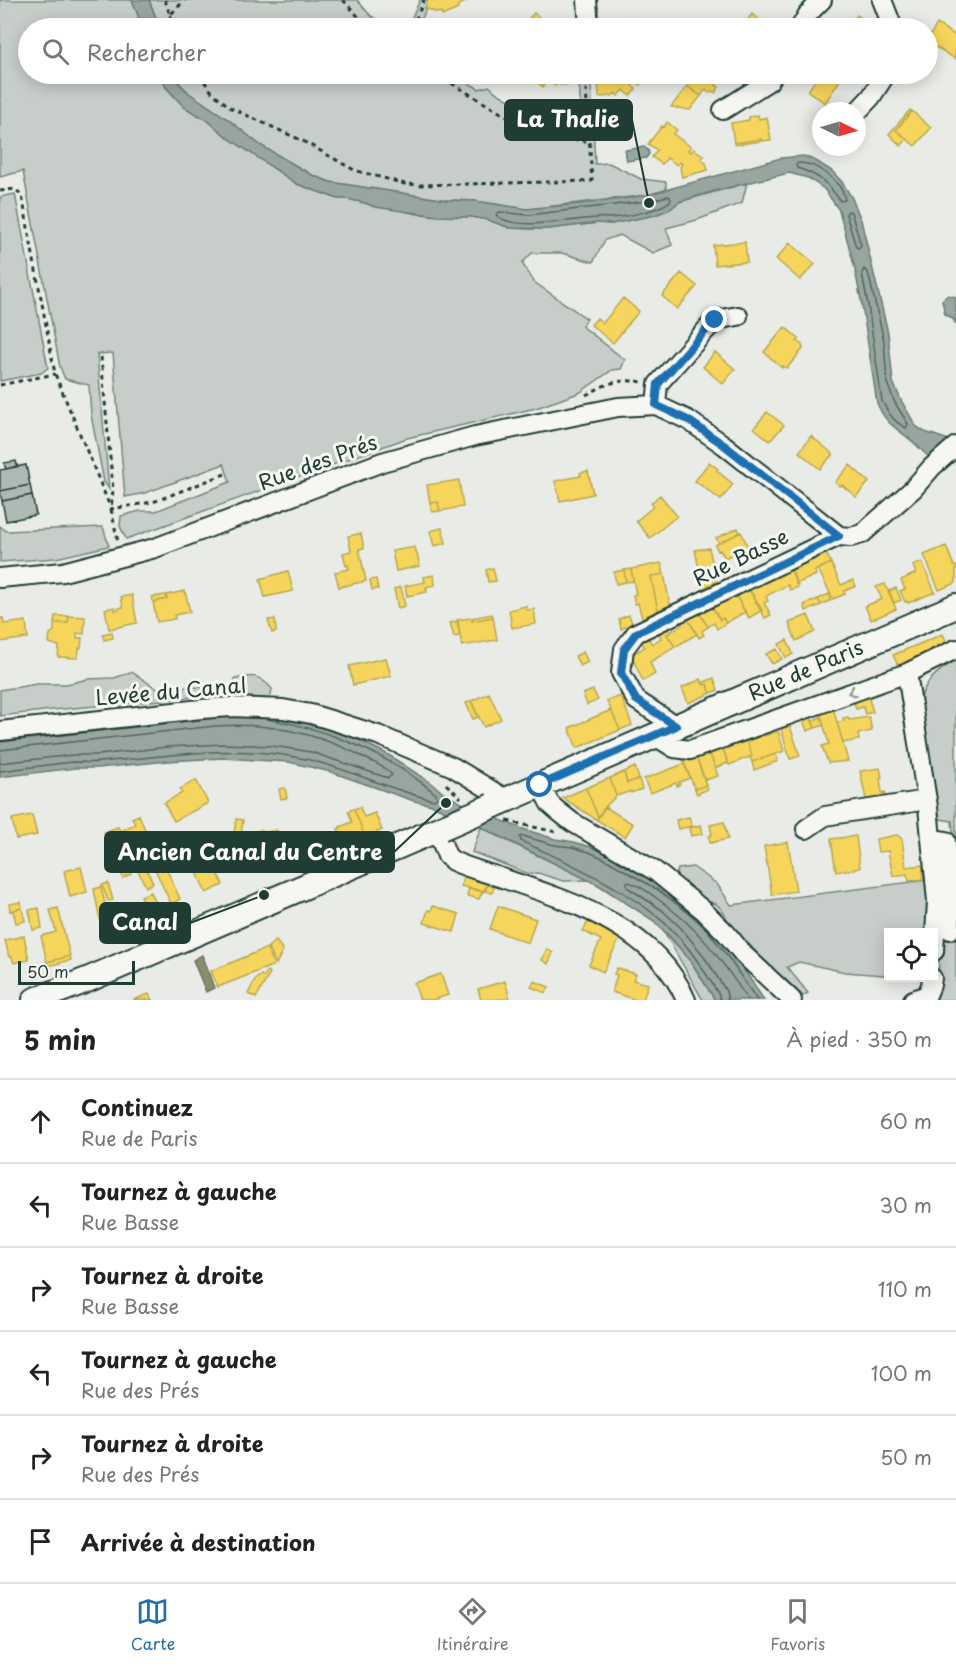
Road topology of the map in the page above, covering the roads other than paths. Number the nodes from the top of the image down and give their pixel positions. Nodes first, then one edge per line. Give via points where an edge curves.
1 (587, 0) edge
2 (822, 0) edge
3 (882, 0) edge
4 (588, 18) edge
5 (806, 18) edge
6 (889, 18) edge
7 (764, 84) edge
8 (879, 84) edge
9 (866, 102) edge
10 (723, 110) dead end
11 (738, 316) dead end
12 (656, 405) junction
13 (956, 446) edge
14 (839, 536) junction
15 (0, 578) edge
16 (956, 606) edge
17 (956, 649) edge
18 (907, 673) junction
19 (0, 731) edge
20 (666, 731) junction
21 (540, 785) junction
22 (927, 800) junction
23 (499, 803) junction
24 (439, 829) junction
25 (806, 829) dead end
26 (931, 839) junction
27 (934, 928) edge
28 (950, 930) dead end
29 (932, 982) edge
30 (35, 1000) edge
31 (686, 1000) edge
32 (792, 1000) edge
33 (913, 1000) edge

1 - 4 street
2 - 5 street
3 - 6 street
7 - 10 street
8 - 9 street
11 - 12 street via 715,320 658,384
12 - 14 street, Rue des Prés via 688,420 724,445
12 - 15 street, Rue des Prés via 618,407 476,436 382,462 155,548 63,572
13 - 14 street, Rue Basse via 862,534
14 - 20 street, Rue Basse via 636,633 624,649 621,673 636,700
16 - 20 main road, Rue de Paris
17 - 18 street, Rue de Paris
18 -> 20 street, Rue de Paris via 690,750 674,748
18 - 22 street
19 - 23 street, Levée du Canal via 231,706 283,709 378,735 453,767
20 - 21 main road, Rue de Paris
21 - 23 main road, Rue de Paris
21 - 32 street via 558,811 677,889
22 - 25 street via 825,816
22 - 26 street
23 - 24 main road, Rue de Paris, bridge
24 - 30 main road, Rue de Paris
24 - 31 street via 447,856 453,861 572,904 633,935 669,969
26 - 27 street
26 - 28 street via 946,840
29 - 33 street via 927,995

